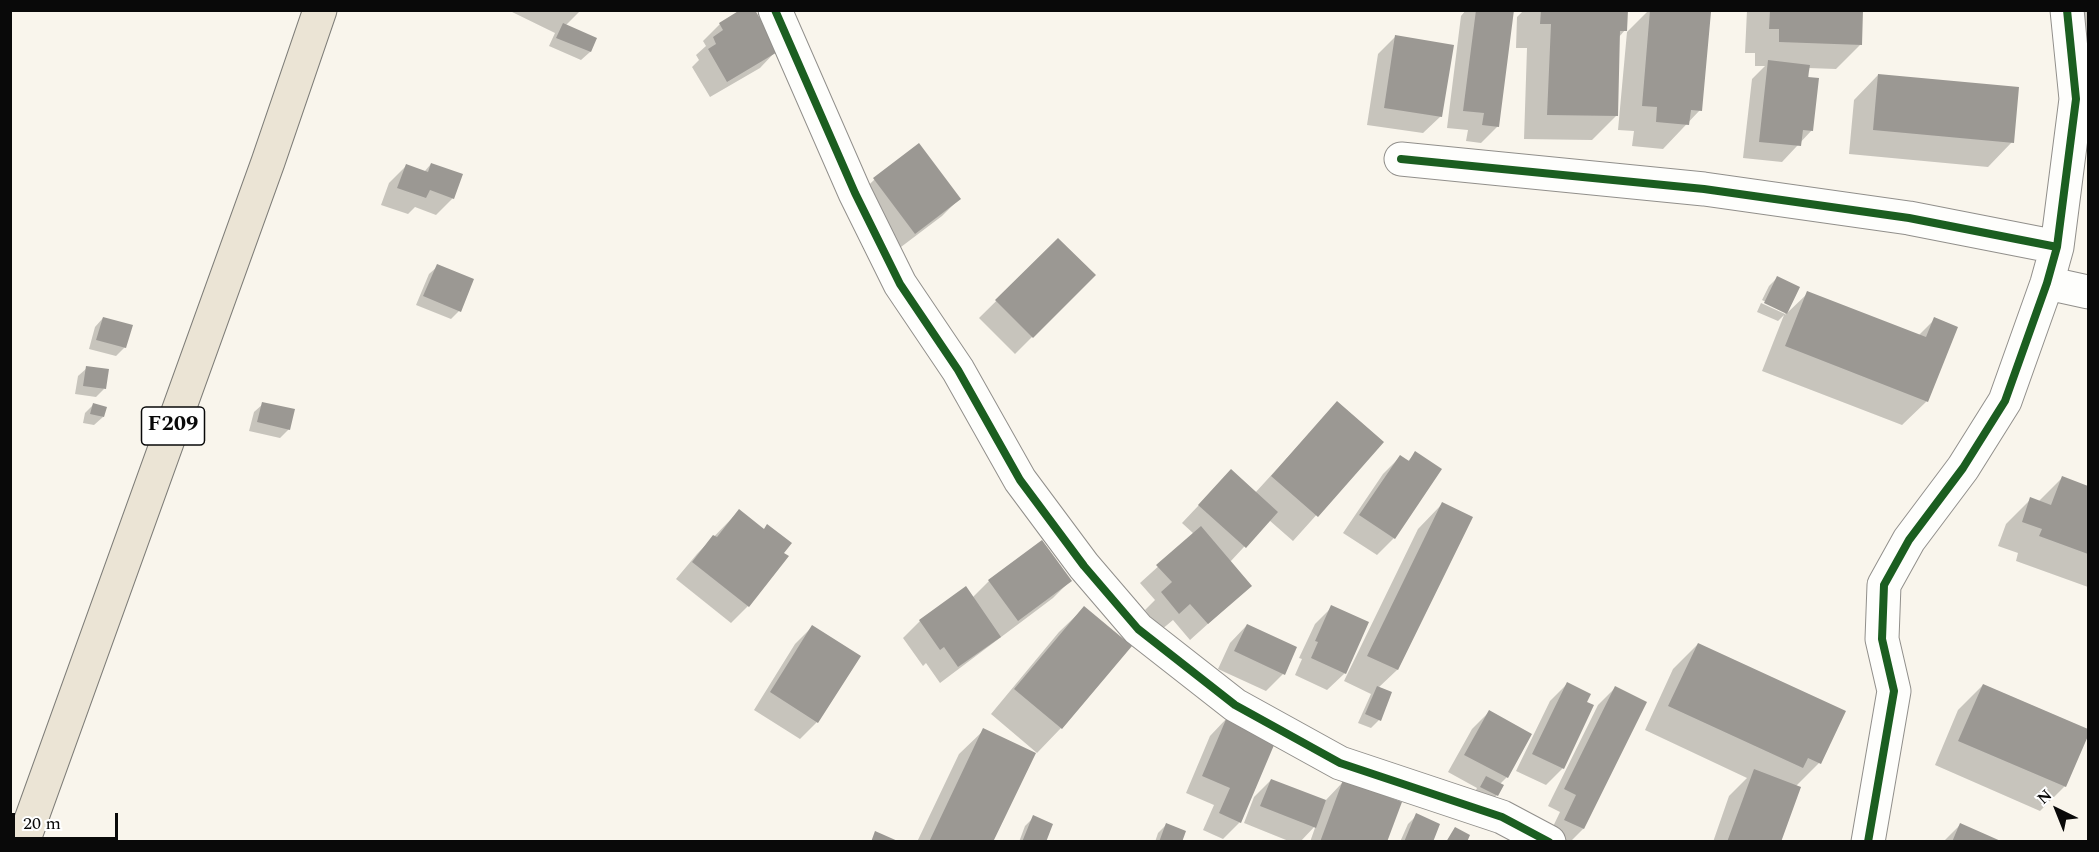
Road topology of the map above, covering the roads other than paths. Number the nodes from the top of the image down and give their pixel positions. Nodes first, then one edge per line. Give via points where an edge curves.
1 (320, 10) edge
2 (775, 10) edge
3 (2067, 10) edge
4 (1401, 159) dead end
5 (2056, 247) junction
6 (2047, 283) junction
7 (2088, 292) edge
8 (23, 842) edge
9 (1549, 842) edge
10 (1868, 842) edge

1 - 8 main road, F209
2 - 9 street via 855,193 900,284 958,370 1020,480 1084,566 1138,629 1235,705 1340,764 1502,817
3 - 5 street via 2076,99
4 - 5 street via 1704,189 1909,218
5 - 6 street
6 - 7 street
6 - 10 street via 2005,401 1963,468 1909,540 1884,585 1882,639 1894,691

